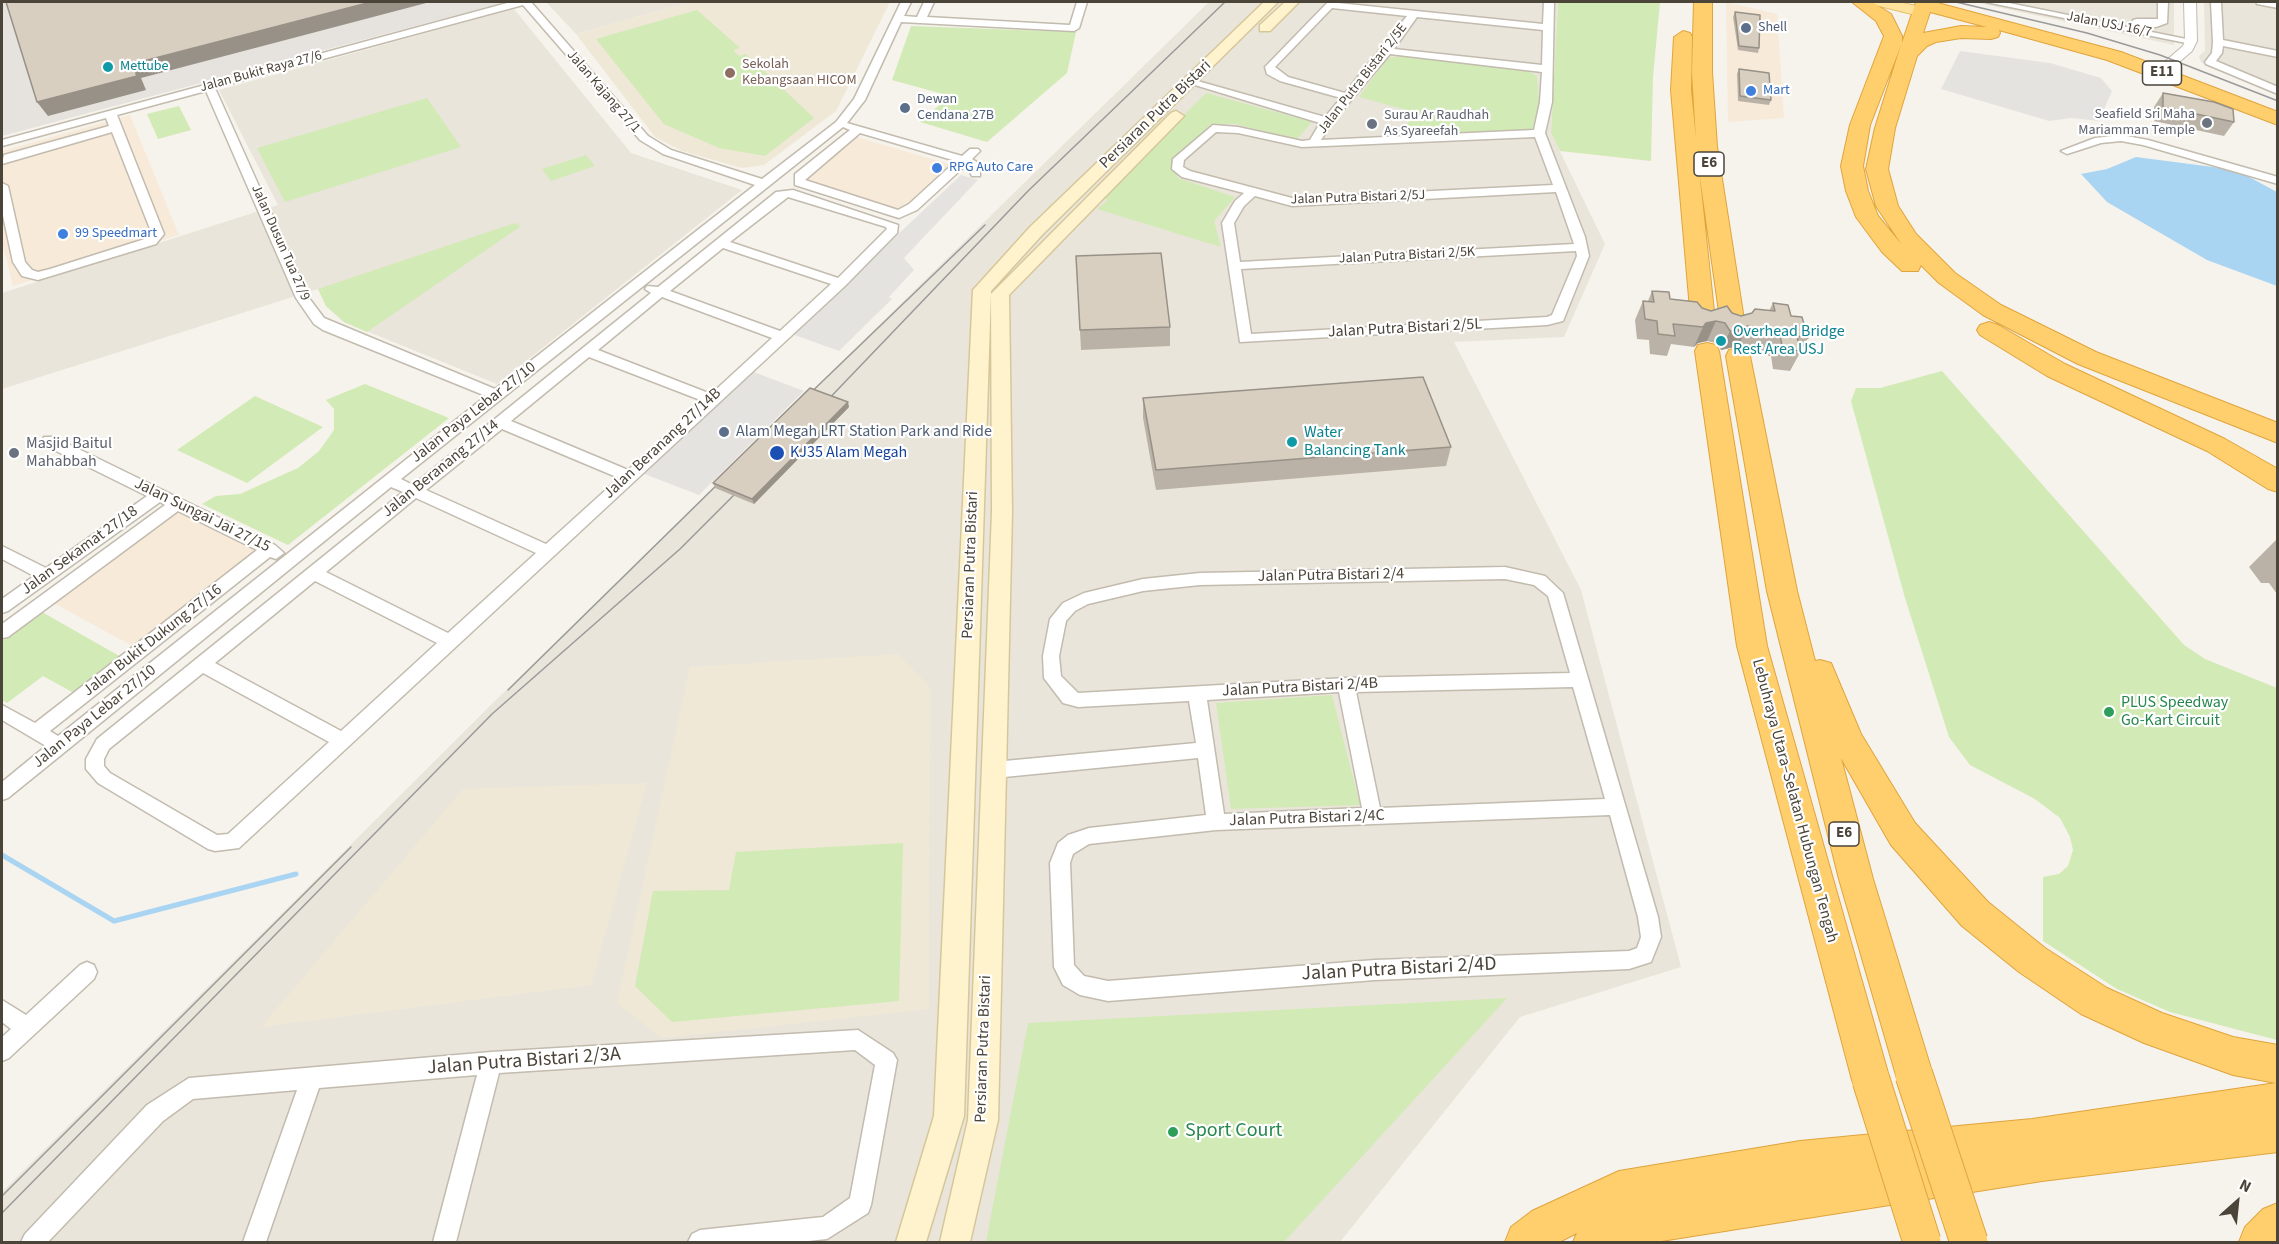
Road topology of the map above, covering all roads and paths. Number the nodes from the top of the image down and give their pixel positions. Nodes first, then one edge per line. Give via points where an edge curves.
1 (521, 2) edge
2 (526, 2) edge
3 (906, 2) edge
4 (929, 2) edge
5 (1082, 2) edge
6 (1271, 2) edge
7 (1292, 2) edge
8 (1549, 2) edge
9 (1684, 2) edge
10 (1703, 2) edge
11 (1861, 2) edge
12 (1880, 2) edge
13 (1991, 2) edge
14 (2033, 2) edge
15 (2163, 2) edge
16 (2190, 2) edge
17 (2216, 2) edge
18 (2261, 2) edge
19 (1332, 3) edge
20 (1915, 5) edge
21 (2277, 5) edge
22 (1414, 14) junction
23 (898, 19) junction
24 (921, 20) junction
25 (1546, 27) junction
26 (2044, 35) junction
27 (2012, 36) junction
28 (2191, 41) junction
29 (2218, 42) junction
30 (1900, 49) junction
31 (1387, 51) junction
32 (2277, 54) edge
33 (2166, 67) junction
34 (1545, 69) junction
35 (1198, 84) junction
36 (209, 86) junction
37 (2277, 91) edge
38 (2191, 94) junction
39 (1349, 97) junction
40 (2277, 111) edge
41 (110, 113) junction
42 (2277, 119) edge
43 (1327, 121) junction
44 (840, 124) junction
45 (114, 128) junction
46 (858, 129) junction
47 (2277, 130) edge
48 (1539, 133) junction
49 (2277, 136) edge
50 (2, 143) edge
51 (1313, 144) junction
52 (2067, 151) dead end
53 (969, 156) junction
54 (2, 161) edge
55 (976, 173) dead end
56 (2277, 181) edge
57 (765, 184) junction
58 (2, 186) edge
59 (1560, 188) junction
60 (1252, 192) junction
61 (780, 195) joint
62 (721, 243) junction
63 (1581, 247) junction
64 (1233, 266) junction
65 (840, 283) junction
66 (637, 284) junction
67 (660, 292) junction
68 (1733, 326) edge
69 (781, 336) junction
70 (1716, 343) junction
71 (587, 351) junction
72 (496, 395) junction
73 (711, 399) junction
74 (499, 422) junction
75 (2277, 434) edge
76 (49, 441) dead end
77 (2277, 446) edge
78 (2267, 475) edge
79 (629, 476) junction
80 (389, 480) junction
81 (414, 491) junction
82 (159, 495) junction
83 (177, 504) junction
84 (269, 549) junction
85 (546, 551) junction
86 (2, 552) edge
87 (291, 560) junction
88 (313, 573) junction
89 (46, 575) junction
90 (1782, 591) junction
91 (2, 607) edge
92 (2, 632) edge
93 (448, 641) junction
94 (1051, 656) joint
95 (201, 664) junction
96 (1579, 680) junction
97 (1346, 685) junction
98 (1197, 693) junction
99 (2, 712) edge
100 (36, 732) junction
101 (342, 740) junction
102 (60, 746) junction
103 (1203, 750) junction
104 (994, 770) junction
105 (2, 792) edge
106 (1616, 807) junction
107 (1373, 817) junction
108 (1216, 822) junction
109 (226, 844) joint
110 (1060, 911) joint
111 (87, 972) dead end
112 (2, 1010) edge
113 (26, 1028) junction
114 (2, 1051) edge
115 (491, 1063) junction
116 (2277, 1064) edge
117 (312, 1077) junction
118 (2277, 1102) edge
119 (2277, 1132) edge
120 (2277, 1224) edge
121 (33, 1242) edge
122 (255, 1242) edge
123 (445, 1242) edge
124 (700, 1242) edge
125 (911, 1242) edge
126 (955, 1242) edge
127 (1526, 1242) edge
128 (1594, 1242) edge
129 (1922, 1242) edge
130 (1969, 1242) edge
131 (2260, 1242) edge

1 - 36 street, Jalan Bukit Raya 27/6
2 - 57 street, Jalan Kajang 27/1 via 644,138 676,155
3 - 23 street, Jalan Paya Lebar 27/10
4 - 24 street
5 - 24 street via 1074,28
6 - 35 main road, Persiaran Putra Bistari
7 - 35 main road, Persiaran Putra Bistari
8 - 25 street
9 - 70 highway, Lebuhraya Utara–Selatan Hubungan Tengah / E6 via 1681,90
10 - 68 highway, E6 via 1707,147
11 - 30 highway via 1884,18
12 - 20 main road
13 - 28 street, Jalan USJ 16/7
14 - 15 street via 2156,24 2163,21
16 - 28 street
17 - 29 street
18 - 21 street
19 - 22 street
19 - 39 street via 1270,67 1271,72 1284,79
20 - 26 highway, E11
20 - 27 highway, E11
20 - 30 highway
22 - 25 street
22 - 31 street, Jalan Putra Bistari 2/5E
23 - 24 street
23 - 44 street, Jalan Paya Lebar 27/10 via 859,100
25 - 34 street
26 - 33 highway via 2118,51
26 - 42 highway, E11 via 2166,74
27 - 30 highway via 1980,32 1945,34
27 - 38 highway, E11
28 - 33 street
29 - 32 street
29 - 37 street via 2217,53 2210,62 2213,66
30 - 75 highway via 1877,169 1887,206 1907,238 1928,260 1985,305 2052,343
30 - 78 highway via 1860,125 1852,166 1867,217 1890,247 1933,288 2020,350 2097,391 2216,445
31 - 34 street
31 - 39 street, Jalan Putra Bistari 2/5E
33 - 40 highway
34 - 48 street via 1546,102
35 - 43 street
35 - 104 main road, Persiaran Putra Bistari via 1000,294 1002,512
35 - 125 main road, Persiaran Putra Bistari via 1036,231 982,290 949,1116
36 - 41 street, Jalan Bukit Raya 27/6
36 - 72 street, Jalan Dusun Tua 27/9 via 303,298 319,321
38 - 47 highway, E11
38 - 49 highway
39 - 43 street, Jalan Putra Bistari 2/5E
41 - 45 street
41 - 50 street, Jalan Bukit Raya 27/6
43 - 51 street, Jalan Putra Bistari 2/5E
44 - 46 street
44 - 57 street, Jalan Paya Lebar 27/10
45 - 54 street
45 - 58 street via 158,234 152,241 54,272 38,276 27,273 22,267
46 - 53 street
46 - 53 street via 799,177 799,183 899,214 913,207
48 - 51 street
48 - 59 street
51 - 60 street, Jalan Putra Bistari 2/5J via 1291,143 1229,128 1209,129 1179,159 1178,169
52 - 56 street via 2099,140 2121,138
53 - 55 street
57 - 66 street, Jalan Paya Lebar 27/10
59 - 60 street, Jalan Putra Bistari 2/5J via 1292,202
59 - 63 street
60 - 64 street via 1228,223
61 - 62 street, Jalan Beranang 27/14
61 - 65 street, Jalan Beranang 27/14B via 789,193 892,225 892,234
62 - 65 street
62 - 67 street, Jalan Beranang 27/14
63 - 64 street, Jalan Putra Bistari 2/5K
63 - 64 street, Jalan Putra Bistari 2/5L via 1583,256 1558,318 1245,339
65 - 69 street, Jalan Beranang 27/14B
66 - 67 street
66 - 72 street, Jalan Paya Lebar 27/10
67 - 69 street
67 - 71 street, Jalan Beranang 27/14
69 - 73 street, Jalan Beranang 27/14B
70 - 90 highway, Lebuhraya Utara–Selatan Hubungan Tengah / E6
70 - 129 highway, Lebuhraya Utara–Selatan Hubungan Tengah / E6, bridge via 1735,548 1752,646 1871,1080
71 - 73 street
71 - 74 street, Jalan Beranang 27/14
72 - 80 street, Jalan Paya Lebar 27/10
73 - 79 street, Jalan Beranang 27/14B
74 - 79 street
74 - 81 street, Jalan Beranang 27/14
76 - 82 street, Jalan Sungai Jai 27/15
77 - 78 highway
79 - 85 street, Jalan Beranang 27/14B
80 - 81 street
80 - 87 street, Jalan Paya Lebar 27/10
81 - 85 street
81 - 88 street, Jalan Beranang 27/14
82 - 83 street, Jalan Sungai Jai 27/15
82 - 89 street, Jalan Sekamat 27/18
83 - 84 street, Jalan Sungai Jai 27/15
83 - 92 street
84 - 87 street, Jalan Sungai Jai 27/15
84 - 100 street, Jalan Bukit Dukung 27/16
85 - 93 street, Jalan Beranang 27/14B
86 - 89 street
87 - 102 street, Jalan Paya Lebar 27/10
88 - 93 street
88 - 95 street, Jalan Beranang 27/14
89 - 91 street, Jalan Sekamat 27/18
90 - 116 highway via 1805,628 1847,740 1878,793 1903,834 1975,914 2032,960 2094,1001 2157,1030 2233,1056
90 - 130 highway, Lebuhraya Utara–Selatan Hubungan Tengah / E6, bridge via 1856,879
93 - 101 street, Jalan Beranang 27/14B
94 - 96 street, Jalan Putra Bistari 2/4 via 1058,619 1069,607 1084,599 1143,585 1314,575 1505,573 1539,580 1555,593
94 - 98 street, Jalan Putra Bistari 2/4B via 1053,678 1069,698 1089,701
95 - 101 street
95 - 109 street, Jalan Beranang 27/14 via 103,744 95,759 95,769 215,843
96 - 97 street, Jalan Putra Bistari 2/4B
96 - 106 street, Jalan Putra Bistari 2/4
97 - 98 street, Jalan Putra Bistari 2/4B
97 - 107 street
98 - 103 street
99 - 100 street
100 - 102 street
101 - 109 street, Jalan Beranang 27/14B
102 - 105 street, Jalan Paya Lebar 27/10
103 - 104 street
103 - 108 street
104 - 126 main road, Persiaran Putra Bistari via 983,1120
106 - 107 street, Jalan Putra Bistari 2/4C
106 - 110 street, Jalan Putra Bistari 2/4D via 1651,937 1644,955 1629,960 1375,970 1108,991 1080,986 1070,978 1064,967
107 - 108 street, Jalan Putra Bistari 2/4C
108 - 110 street, Jalan Putra Bistari 2/4C via 1089,836 1075,841 1065,849 1060,863
111 - 113 street
112 - 113 street
113 - 114 street
115 - 117 street, Jalan Putra Bistari 2/3A
115 - 123 street
115 - 124 street, Jalan Putra Bistari 2/3A via 858,1040 886,1060 860,1205 827,1228
117 - 121 street, Jalan Putra Bistari 2/3A via 189,1089 155,1113
117 - 122 street
118 - 127 highway via 2032,1139 1800,1161 1619,1191 1547,1226
119 - 128 highway via 2031,1163 1694,1213
120 - 131 highway

